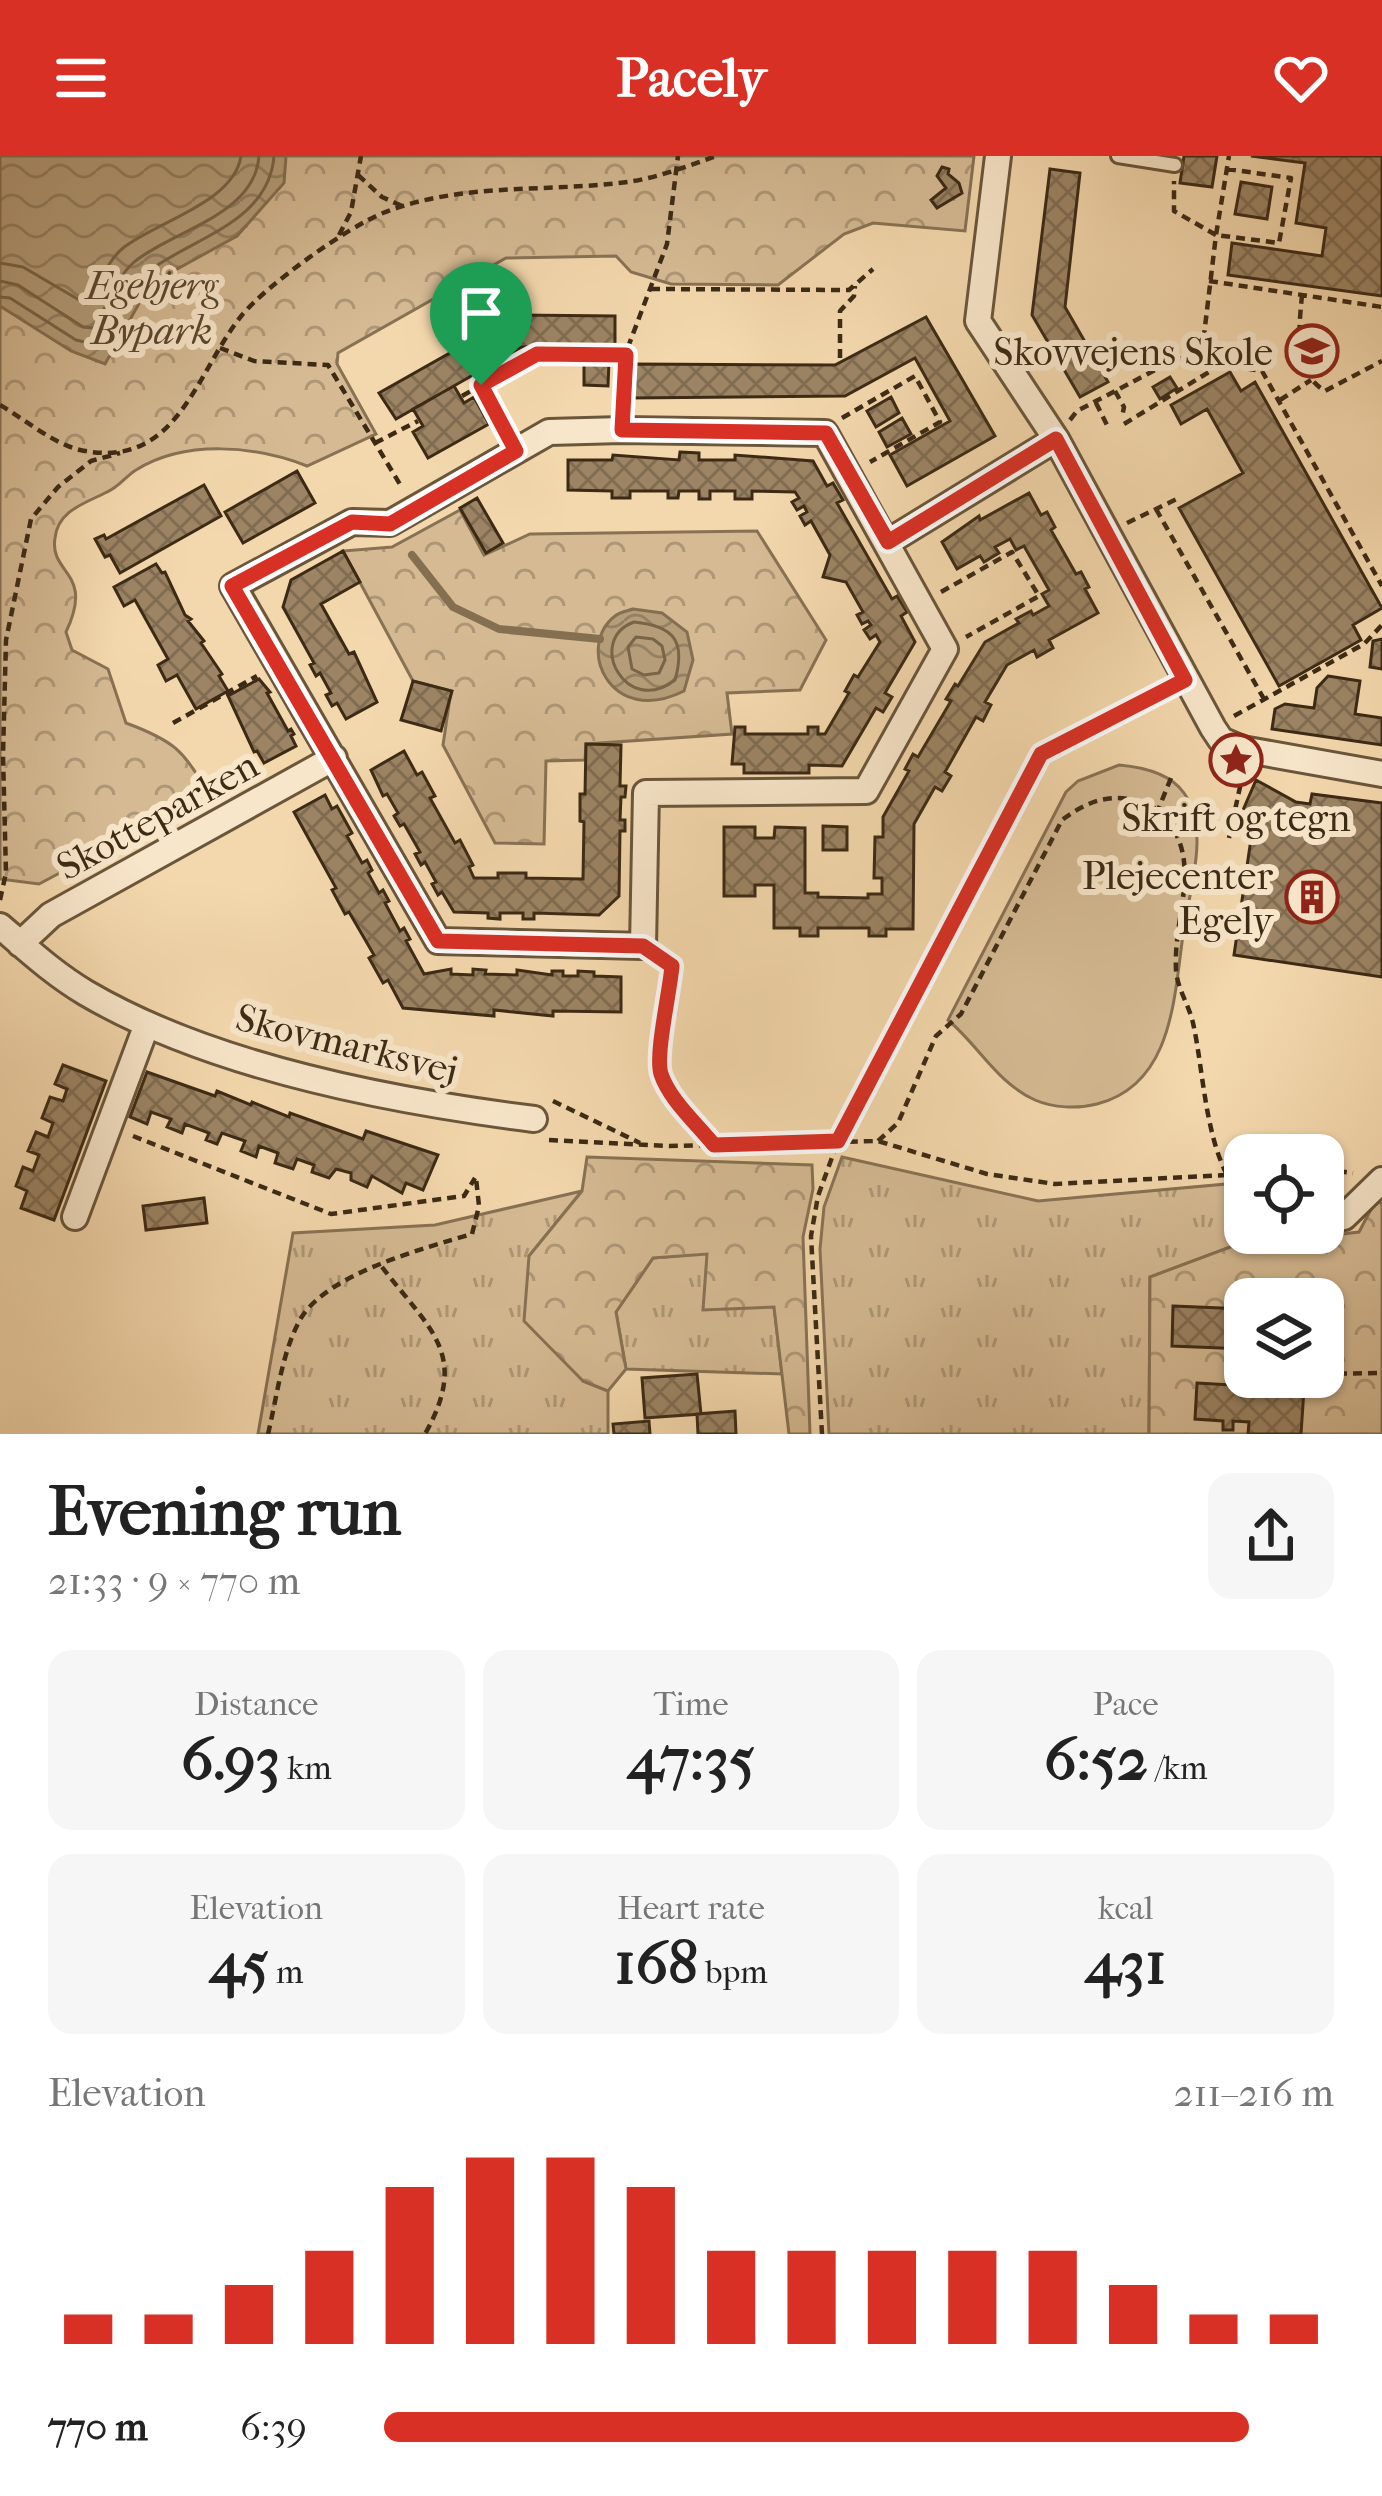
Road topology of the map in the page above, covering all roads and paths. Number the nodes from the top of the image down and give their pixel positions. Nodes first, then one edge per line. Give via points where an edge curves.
1 (361, 156) edge
2 (678, 156) edge
3 (716, 156) edge
4 (998, 156) edge
5 (1118, 156) edge
6 (1229, 156) edge
7 (1175, 165) joint
8 (1227, 169) junction
9 (676, 170) junction
10 (358, 175) junction
11 (403, 207) junction
12 (339, 235) junction
13 (1216, 235) junction
14 (873, 269) dead end
15 (1210, 281) junction
16 (855, 286) junction
17 (651, 289) junction
18 (1302, 295) junction
19 (1382, 307) edge
20 (220, 348) junction
21 (626, 355) junction
22 (840, 358) dead end
23 (1201, 360) junction
24 (1382, 361) edge
25 (1311, 380) junction
26 (481, 385) junction
27 (1115, 391) junction
28 (462, 396) dead end
29 (1279, 400) junction
30 (1095, 401) junction
31 (0, 405) edge
32 (418, 421) dead end
33 (1107, 425) dead end
34 (622, 430) junction
35 (826, 433) junction
36 (1056, 439) junction
37 (375, 443) junction
38 (516, 451) junction
39 (124, 452) junction
40 (849, 474) junction
41 (1180, 497) dead end
42 (415, 509) junction
43 (1156, 509) junction
44 (1106, 532) junction
45 (888, 542) junction
46 (1382, 586) edge
47 (921, 603) junction
48 (1382, 625) edge
49 (945, 649) junction
50 (278, 664) junction
51 (1185, 680) junction
52 (1264, 699) junction
53 (173, 723) dead end
54 (1213, 728) junction
55 (1248, 750) junction
56 (334, 758) junction
57 (1382, 774) edge
58 (1171, 778) dead end
59 (1158, 810) junction
60 (1228, 838) dead end
61 (0, 900) edge
62 (0, 926) edge
63 (20, 944) junction
64 (643, 946) junction
65 (147, 1024) junction
66 (535, 1107) joint
67 (110, 1127) junction
68 (838, 1141) junction
69 (878, 1141) junction
70 (714, 1145) junction
71 (1224, 1167) edge
72 (1224, 1175) edge
73 (1382, 1180) edge
74 (75, 1217) dead end
75 (1344, 1217) edge
76 (382, 1267) junction
77 (1382, 1373) edge
78 (1344, 1374) edge
79 (268, 1434) edge
80 (425, 1434) edge
81 (821, 1434) edge

1 - 10 path
2 - 9 path
3 - 9 path
4 - 36 street via 978,321
5 - 7 lane
6 - 8 path
7 - 13 path via 1174,211
8 - 13 path
8 - 13 path via 1291,178 1279,243
9 - 11 path
9 - 17 path via 668,244
10 - 11 path
10 - 12 path
11 - 12 path
12 - 20 path via 244,312
13 - 15 path
14 - 16 path
15 - 18 path
15 - 23 path
16 - 17 path
16 - 22 path via 840,311
17 - 21 path
18 - 19 path
18 - 25 path via 1301,355
20 - 37 path via 267,363 328,365
20 - 39 path via 164,433
21 - 26 path via 537,354
21 - 34 path
23 - 27 path via 1178,358
23 - 27 path via 1208,372 1123,420
23 - 29 path via 1262,371
24 - 25 path via 1325,392
25 - 29 path
26 - 28 path
26 - 38 path
27 - 30 path
29 - 46 path
30 - 33 path
30 - 36 path via 1076,411
31 - 39 path via 77,450
32 - 37 path
34 - 35 street
34 - 38 street via 549,432
35 - 40 street
35 - 40 path via 915,376 940,422
36 - 44 street
36 - 45 street
37 - 42 path
38 - 42 street
39 - 61 path via 91,461 32,519 6,640
40 - 45 street
41 - 43 path
42 - 50 street via 390,524 352,522 232,586
43 - 44 path
43 - 52 path
44 - 51 street
45 - 47 street
47 - 49 street
47 - 49 path via 1012,552 1039,596
48 - 52 path via 1364,644
49 - 64 street via 866,791 646,793
50 - 53 path
50 - 56 street
51 - 54 street
51 - 68 path via 1041,754
52 - 54 path
54 - 55 street
55 - 57 street
55 - 60 path
56 - 63 street, Skotteparken via 51,915
56 - 64 street via 438,941
58 - 59 path
59 - 69 path via 1115,796 1062,820 961,1014 936,1036 898,1123
59 - 71 path via 1181,839 1176,975
62 - 63 street, Skovmarksvej
63 - 65 street, Skovmarksvej via 87,994
64 - 70 path via 672,966 662,1078
65 - 66 street, Skovmarksvej via 271,1067 435,1107
65 - 67 street
66 - 70 path via 645,1145
67 - 74 street
67 - 76 path via 331,1214 464,1196 476,1178 472,1234
68 - 69 path
68 - 70 path
68 - 81 path via 811,1235
69 - 72 path via 1017,1181
73 - 75 street
76 - 79 path via 324,1292 301,1319
76 - 80 path via 436,1338 448,1373
77 - 78 path

